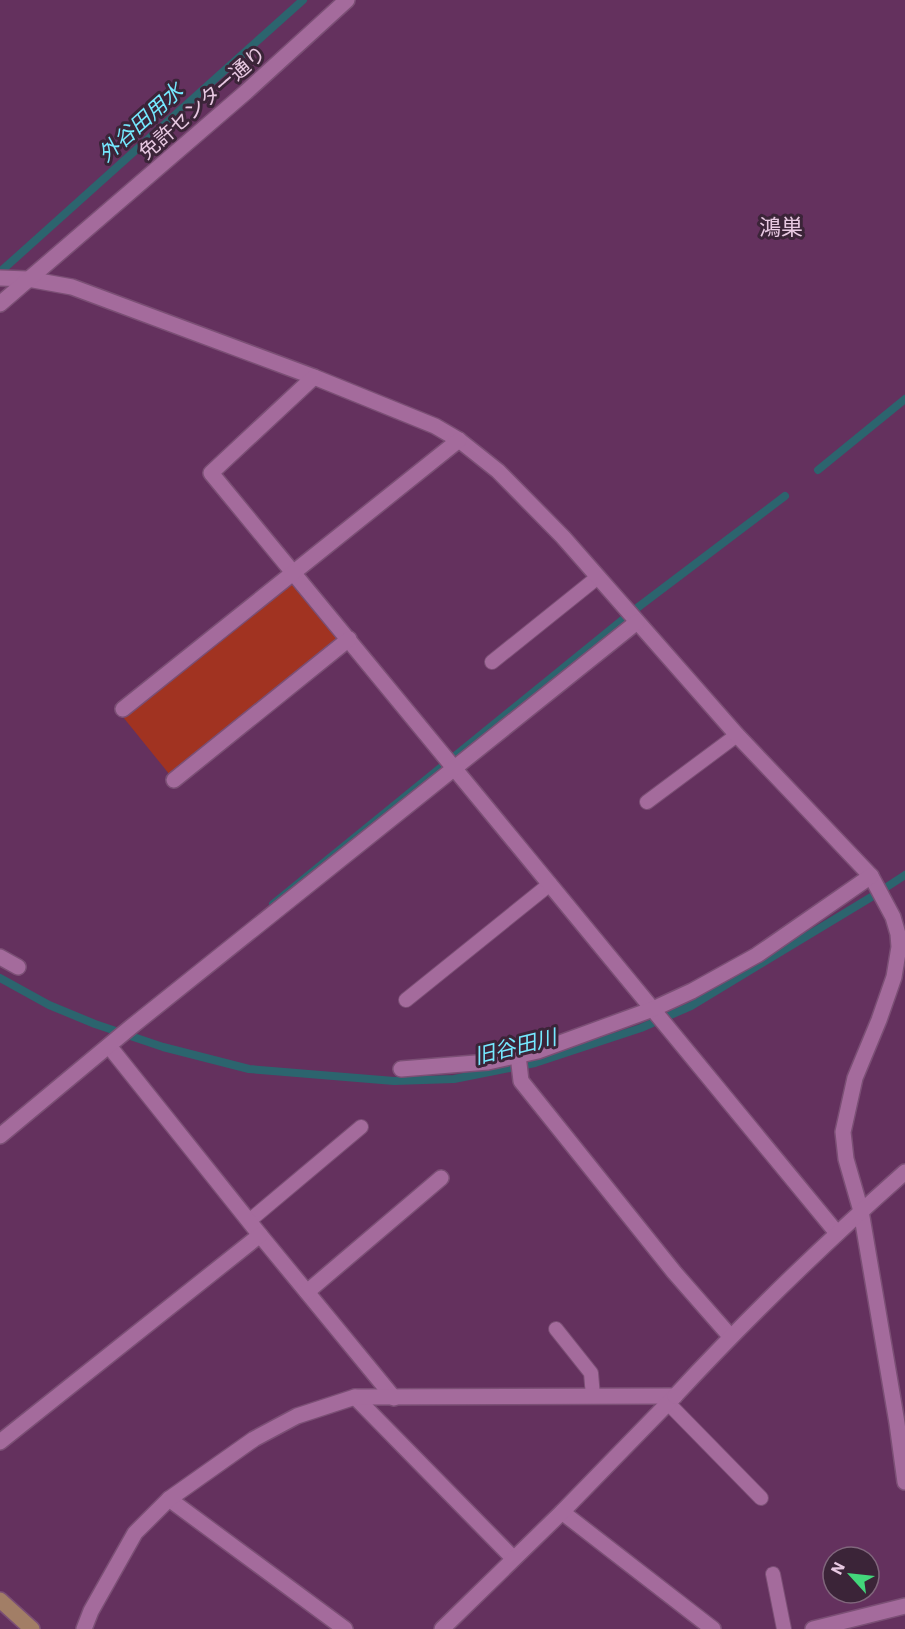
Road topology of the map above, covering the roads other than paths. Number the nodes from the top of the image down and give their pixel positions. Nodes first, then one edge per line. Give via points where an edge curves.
1 (347, 0) edge
2 (0, 278) edge
3 (28, 279) junction
4 (0, 304) edge
5 (314, 377) junction
6 (459, 440) junction
7 (295, 573) junction
8 (598, 577) junction
9 (637, 622) junction
10 (348, 639) junction
11 (492, 662) dead end
12 (123, 709) dead end
13 (737, 735) junction
14 (455, 768) junction
15 (174, 780) dead end
16 (647, 802) dead end
17 (871, 876) junction
18 (550, 884) junction
19 (0, 957) edge
20 (18, 967) dead end
21 (900, 976) edge
22 (406, 1000) dead end
23 (653, 1009) junction
24 (109, 1046) junction
25 (518, 1055) junction
26 (402, 1069) dead end
27 (361, 1127) dead end
28 (0, 1136) edge
29 (905, 1172) edge
30 (441, 1178) dead end
31 (861, 1211) junction
32 (249, 1221) junction
33 (837, 1233) junction
34 (260, 1235) junction
35 (307, 1292) junction
36 (556, 1329) dead end
37 (730, 1336) junction
38 (593, 1396) junction
39 (356, 1397) junction
40 (394, 1398) junction
41 (672, 1400) junction
42 (901, 1421) edge
43 (0, 1442) edge
44 (905, 1482) edge
45 (761, 1498) dead end
46 (169, 1499) junction
47 (562, 1512) junction
48 (513, 1558) junction
49 (773, 1574) dead end
50 (0, 1600) edge
51 (905, 1606) edge
52 (32, 1629) edge
53 (84, 1629) edge
54 (345, 1629) edge
55 (442, 1629) edge
56 (713, 1629) edge
57 (784, 1629) edge
58 (813, 1629) edge

1 - 3 street, 免許センター通り
2 - 3 street
3 - 4 street, 免許センター通り
3 - 5 street via 72,287
5 - 6 street via 435,426
5 - 7 street via 211,473
6 - 7 street
6 - 8 street via 498,471
7 - 10 street
7 - 12 street
8 - 9 street
8 - 11 lane
9 - 13 street
9 - 14 street
10 - 14 street
10 - 15 street
13 - 16 lane
13 - 17 street
14 - 18 street
14 - 24 street
17 - 21 street via 898,934
17 - 23 street via 757,955
18 - 22 lane
18 - 23 street
19 - 20 street
21 - 31 street via 855,1078 843,1132 846,1159
23 - 25 street
23 - 33 street
24 - 28 street
24 - 32 street
25 - 26 street via 488,1062
25 - 37 street via 521,1081
27 - 32 lane
29 - 31 street
30 - 35 street
31 - 33 street
31 - 42 street
32 - 34 street
33 - 37 street
34 - 35 street
34 - 43 street
35 - 40 street
36 - 38 lane via 591,1373
37 - 41 street
38 - 40 street
38 - 41 street
39 - 40 street
39 - 46 street via 297,1416 254,1439
39 - 48 street
41 - 45 lane
41 - 47 street
42 - 44 street
46 - 53 street via 135,1533
46 - 54 street
47 - 48 street
47 - 56 street
48 - 55 street
49 - 57 lane
50 - 52 main road
51 - 58 street

